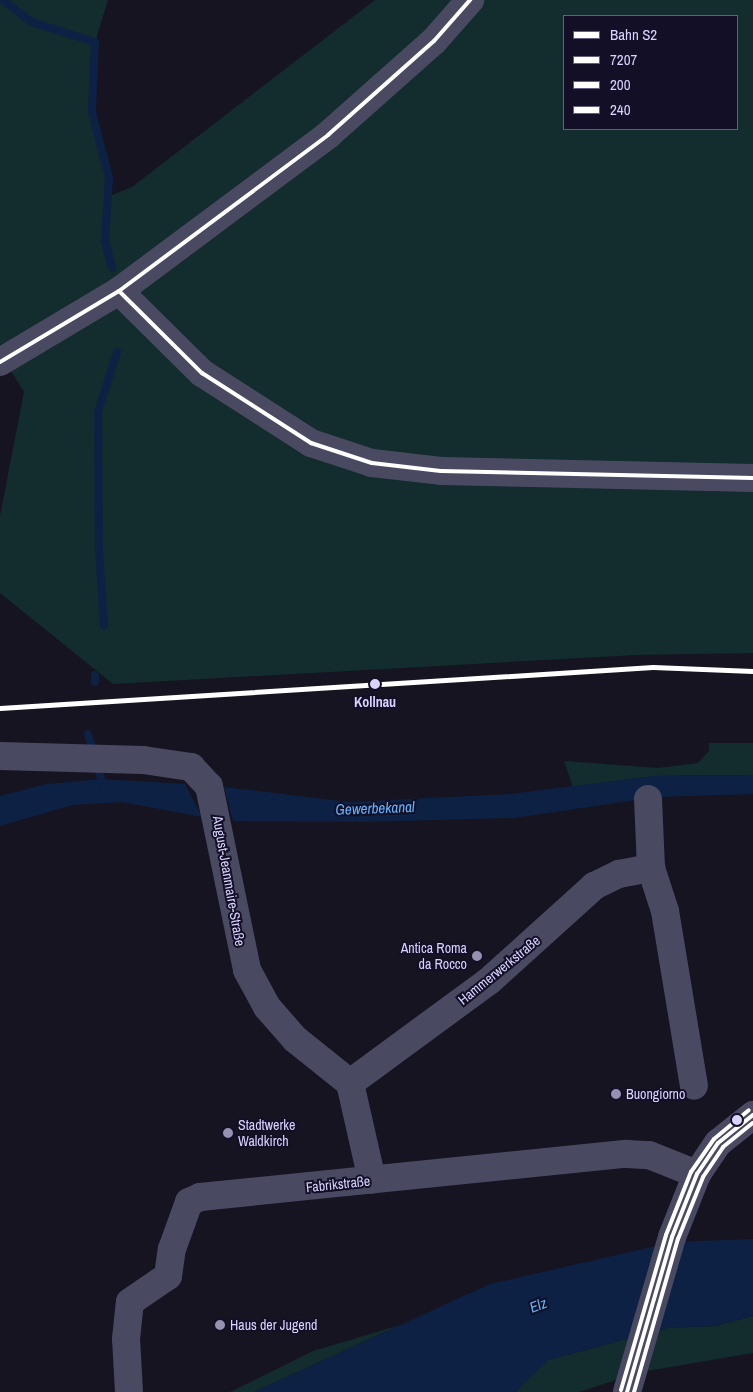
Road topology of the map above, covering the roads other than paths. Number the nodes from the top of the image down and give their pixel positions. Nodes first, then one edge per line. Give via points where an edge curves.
1 (470, 0) edge
2 (119, 290) junction
3 (0, 362) edge
4 (753, 478) edge
5 (0, 756) edge
6 (648, 799) dead end
7 (651, 868) junction
8 (350, 1083) junction
9 (694, 1086) dead end
10 (753, 1115) edge
11 (697, 1174) junction
12 (372, 1180) junction
13 (129, 1392) edge
14 (627, 1392) edge

1 - 2 street via 434,41 328,135
2 - 3 street
2 - 4 street via 202,373 311,443 372,463 441,471
5 - 8 street, August-Jeanmaire-Straße via 152,761 191,767 209,786 220,819 234,921 247,970 267,1007 295,1040
6 - 7 street
7 - 8 street, Hammerwerkstraße via 619,874 594,886 489,981
7 - 9 street via 665,911
8 - 12 street
10 - 11 street via 718,1143
11 - 12 street, Fabrikstraße via 649,1154 627,1154
11 - 14 street via 672,1237
12 - 13 street, Fabrikstraße via 200,1197 189,1202 172,1249 168,1276 130,1302 126,1338

